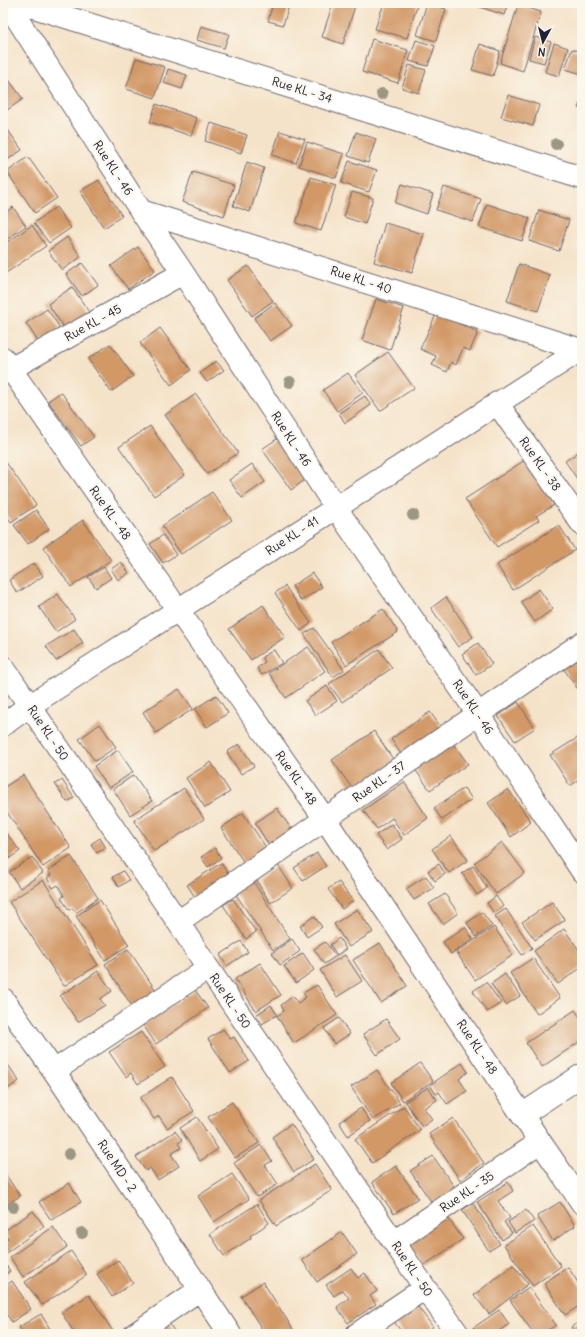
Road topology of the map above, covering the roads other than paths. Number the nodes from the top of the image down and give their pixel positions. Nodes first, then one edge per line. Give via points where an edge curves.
1 (7, 3) edge
2 (21, 3) edge
3 (582, 178) edge
4 (141, 211) junction
5 (183, 273) junction
6 (581, 349) edge
7 (6, 366) edge
8 (497, 403) junction
9 (336, 508) junction
10 (582, 524) edge
11 (178, 610) junction
12 (582, 643) edge
13 (3, 667) edge
14 (29, 706) junction
15 (478, 714) junction
16 (3, 725) edge
17 (325, 819) junction
18 (582, 870) edge
19 (178, 922) junction
20 (208, 968) junction
21 (3, 999) edge
22 (54, 1070) junction
23 (582, 1075) edge
24 (522, 1115) junction
25 (540, 1142) junction
26 (582, 1203) edge
27 (394, 1242) junction
28 (425, 1288) junction
29 (199, 1290) junction
30 (135, 1334) edge
31 (230, 1334) edge
32 (357, 1334) edge
33 (458, 1334) edge

1 - 4 street, Rue KL - 46
2 - 3 street, Rue KL - 34
4 - 5 street, Rue KL - 46
4 - 6 street, Rue KL - 40
5 - 7 street, Rue KL - 45
5 - 9 street, Rue KL - 46
6 - 8 street, Rue KL - 41
7 - 11 street, Rue KL - 48
8 - 9 street, Rue KL - 41
8 - 10 street, Rue KL - 38
9 - 11 street, Rue KL - 41
9 - 15 street, Rue KL - 46
11 - 14 street, Rue KL - 41
11 - 17 street, Rue KL - 48
12 - 15 street, Rue KL - 37
13 - 14 street, Rue KL - 50
14 - 16 street, Rue KL - 41
14 - 19 street, Rue KL - 50
15 - 17 street, Rue KL - 37
15 - 18 street, Rue KL - 46
17 - 19 street, Rue KL - 37
17 - 24 street, Rue KL - 48
19 - 20 street, Rue KL - 50
20 - 22 street
20 - 27 street, Rue KL - 50
21 - 22 street, Rue MD - 2
22 - 29 street, Rue MD - 2
23 - 24 street
24 - 25 street, Rue KL - 48
25 - 26 street, Rue KL - 48
25 - 27 street, Rue KL - 35
27 - 28 street, Rue KL - 50
28 - 32 street
28 - 33 street, Rue KL - 50
29 - 30 street
29 - 31 street, Rue MD - 2

